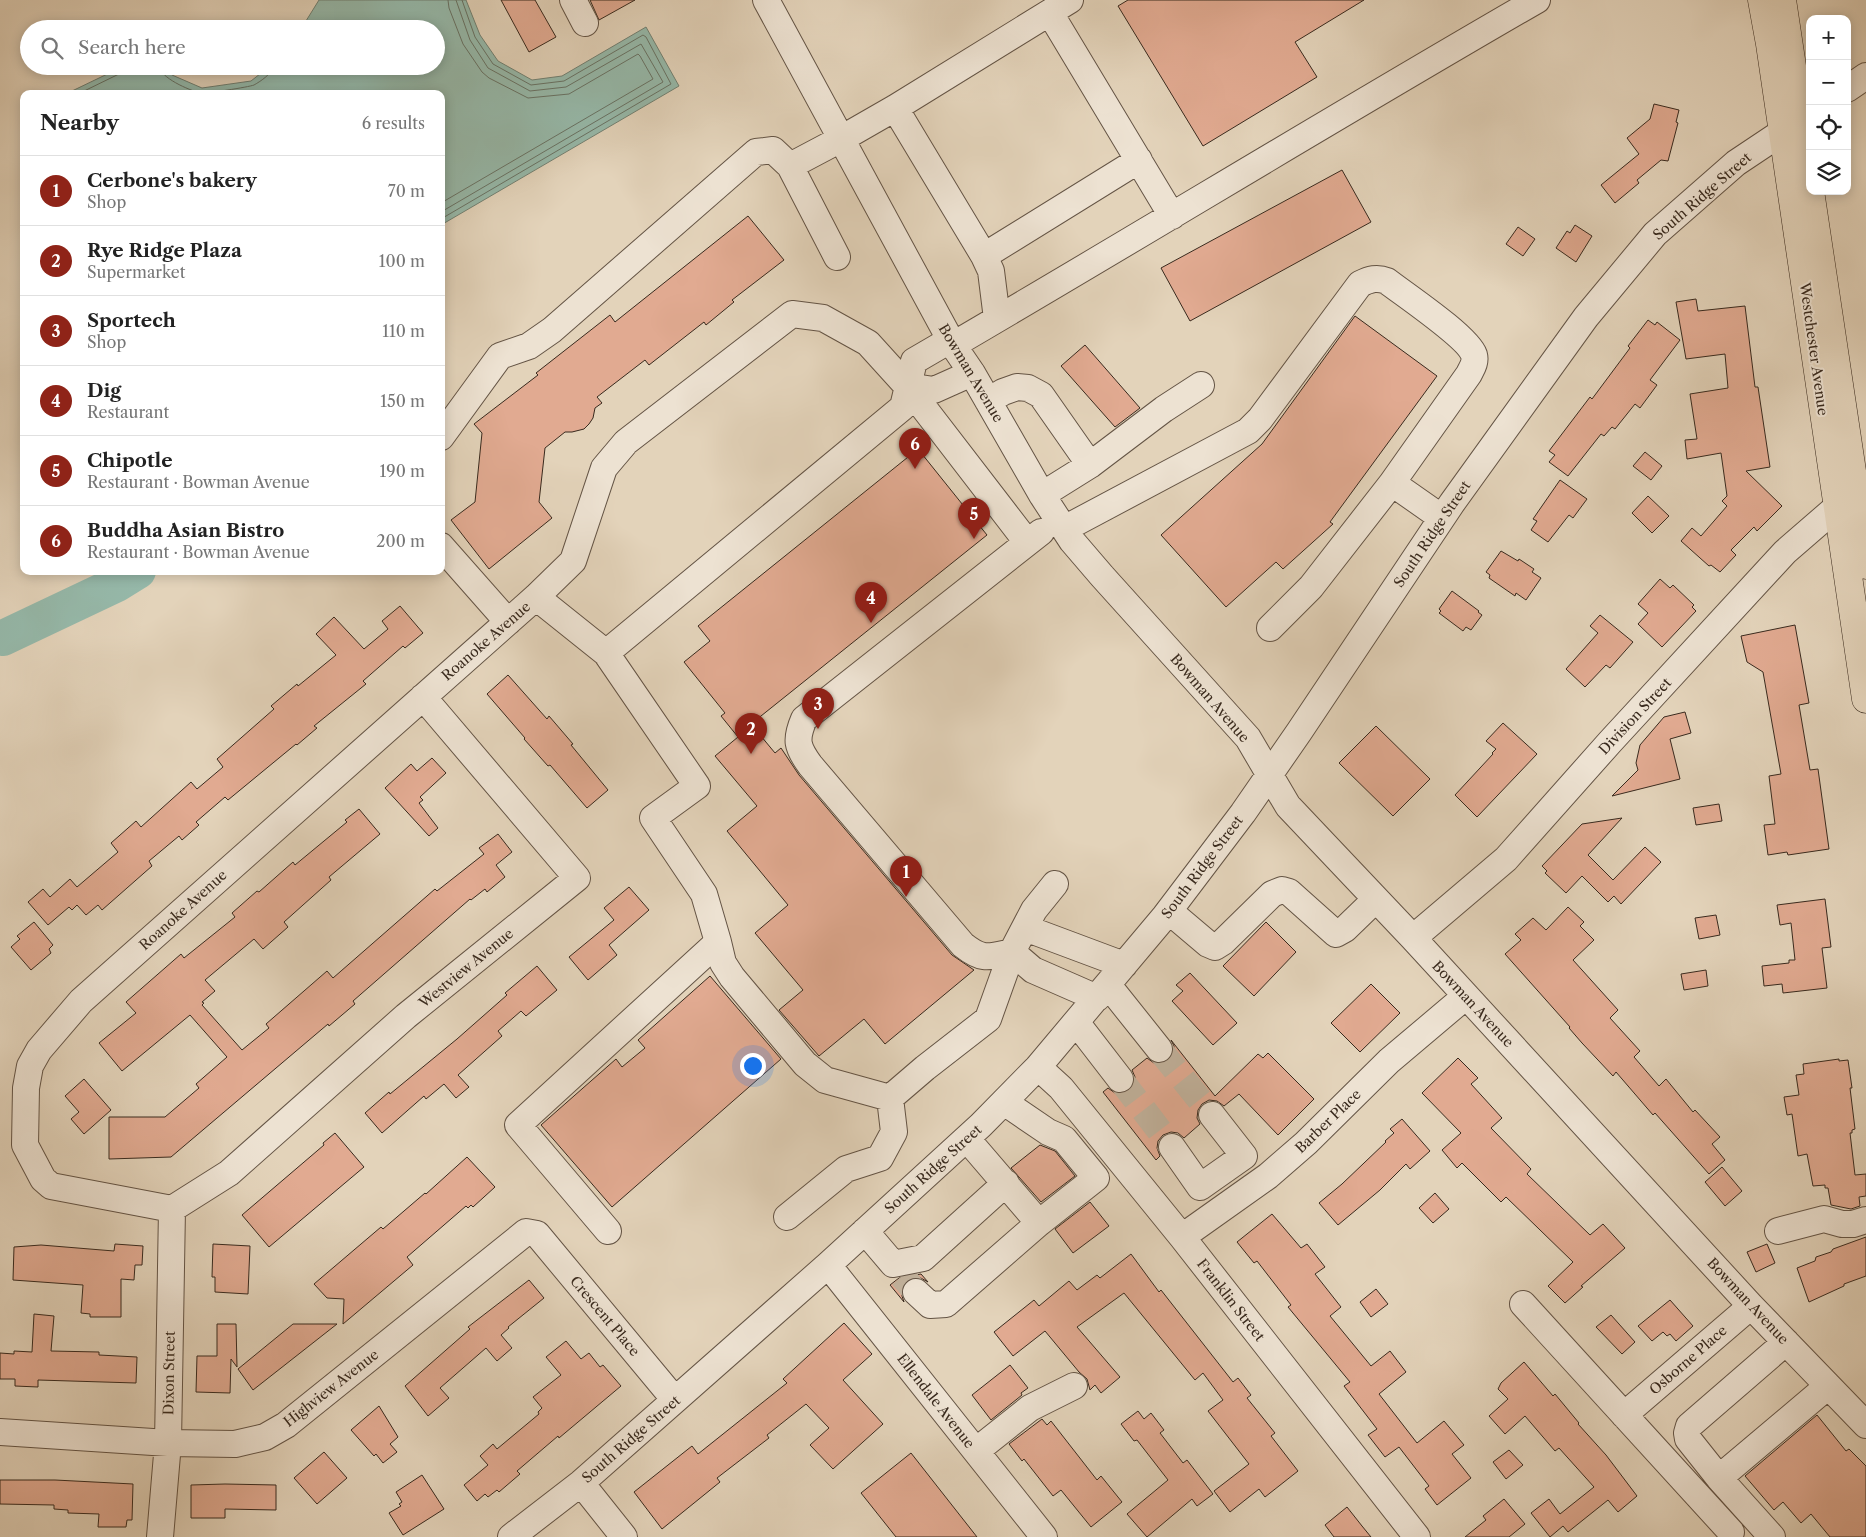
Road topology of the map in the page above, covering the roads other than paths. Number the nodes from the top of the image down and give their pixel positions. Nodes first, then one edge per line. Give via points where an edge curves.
1 (573, 0) edge
2 (766, 0) edge
3 (1537, 0) edge
4 (1762, 0) edge
5 (1782, 0) edge
6 (1060, 7) edge
7 (585, 23) dead end
8 (1866, 76) edge
9 (1851, 86) edge
10 (894, 108) junction
11 (1798, 122) edge
12 (841, 140) junction
13 (1139, 160) junction
14 (1806, 165) edge
15 (790, 166) junction
16 (1810, 195) edge
17 (1172, 216) junction
18 (984, 256) junction
19 (837, 257) dead end
20 (997, 319) junction
21 (951, 342) junction
22 (972, 373) junction
23 (1200, 385) dead end
24 (907, 386) junction
25 (988, 401) junction
26 (445, 432) edge
27 (1090, 465) junction
28 (1392, 483) junction
29 (1042, 495) junction
30 (1846, 500) junction
31 (1442, 518) junction
32 (1061, 524) junction
33 (1027, 542) junction
34 (445, 551) edge
35 (1866, 565) edge
36 (536, 598) junction
37 (508, 622) junction
38 (1270, 628) dead end
39 (606, 653) junction
40 (422, 697) junction
41 (1866, 699) edge
42 (1269, 774) junction
43 (1055, 884) dead end
44 (1376, 898) junction
45 (1169, 911) junction
46 (1025, 928) junction
47 (1413, 938) junction
48 (718, 942) junction
49 (1012, 952) junction
50 (1110, 983) junction
51 (1466, 996) junction
52 (1076, 1022) junction
53 (1158, 1049) tunnel mouth
54 (1038, 1068) junction
55 (1120, 1079) tunnel mouth
56 (890, 1098) junction
57 (1004, 1102) junction
58 (1212, 1116) tunnel mouth
59 (967, 1139) junction
60 (1172, 1147) tunnel mouth
61 (1006, 1183) junction
62 (172, 1209) junction
63 (787, 1218) dead end
64 (1866, 1220) edge
65 (1039, 1223) junction
66 (608, 1231) dead end
67 (865, 1231) junction
68 (1778, 1231) dead end
69 (534, 1234) joint
70 (1182, 1237) junction
71 (828, 1265) junction
72 (904, 1277) junction
73 (1523, 1304) dead end
74 (1751, 1306) junction
75 (1786, 1342) junction
76 (1074, 1386) dead end
77 (1828, 1386) junction
78 (675, 1400) junction
79 (1624, 1415) junction
80 (1866, 1425) edge
81 (0, 1432) edge
82 (168, 1443) junction
83 (976, 1451) junction
84 (1719, 1478) junction
85 (581, 1483) junction
86 (1731, 1532) dead end
87 (160, 1537) edge
88 (511, 1537) edge
89 (624, 1537) edge
90 (1044, 1537) edge
91 (1417, 1537) edge
92 (1772, 1537) edge

1 - 7 street
2 - 12 street, Bowman Avenue
3 - 17 street
4 - 11 main road, Westchester Avenue via 1770,44
5 - 11 main road, Westchester Avenue
6 - 10 street
6 - 13 street
8 - 9 street
10 - 12 street
10 - 18 street
11 - 14 main road, Westchester Avenue
11 - 30 main road, Westchester Avenue
11 - 31 street, South Ridge Street via 1736,163 1655,234 1586,317
12 - 15 street
12 - 21 street, Bowman Avenue
13 - 17 street
13 - 18 street
15 - 19 street
15 - 26 street via 773,150 756,152 552,330 529,346 500,356
16 - 30 main road, Westchester Avenue
17 - 20 street
18 - 20 street via 991,271
20 - 21 street
21 - 22 street, Bowman Avenue
21 - 24 street via 914,362
22 - 24 street via 934,390
22 - 25 street, Bowman Avenue
23 - 27 street
24 - 33 street, Roanoke Avenue
24 - 36 street, Roanoke Avenue via 864,340 823,318 792,314 626,442 604,468 574,561
24 - 39 street via 903,407
25 - 27 street via 1016,387 1028,388 1041,395
25 - 29 street, Bowman Avenue
27 - 29 street
28 - 31 street
28 - 32 street via 1469,374 1474,357 1469,346 1457,334 1379,278 1360,284 1248,431
28 - 38 street via 1311,587
29 - 32 street, Bowman Avenue
30 - 35 main road, Westchester Avenue
30 - 41 main road, Westchester Avenue
30 - 47 street, Division Street via 1785,552 1506,859
31 - 42 street, South Ridge Street
32 - 33 street
32 - 42 street, Bowman Avenue via 1102,576 1248,738
33 - 49 street via 804,719 798,733 800,751 963,945 976,955 990,957
34 - 37 street
36 - 37 street, Roanoke Avenue
36 - 39 street
37 - 40 street, Roanoke Avenue
39 - 48 street via 698,786 653,818 704,894
40 - 62 street, Westview Avenue via 577,878 406,1016 229,1173
40 - 62 street, Roanoke Avenue via 82,1001 39,1050 30,1066 26,1088 25,1145 43,1179 51,1186
42 - 44 street, Bowman Avenue via 1288,806
42 - 45 street, South Ridge Street
43 - 46 street via 1034,910
44 - 45 street via 1346,929 1336,934 1289,892 1282,890 1272,894 1215,947
44 - 47 street, Bowman Avenue
45 - 50 street, South Ridge Street
46 - 49 street
46 - 50 street
47 - 51 street, Bowman Avenue
48 - 56 street via 723,963 732,977 805,1064 825,1080
48 - 66 street via 518,1125
49 - 50 street via 1033,970
49 - 56 street via 988,1019
50 - 52 street, South Ridge Street
50 - 53 street
51 - 70 street, Barber Place via 1389,1061 1268,1176
51 - 74 street, Bowman Avenue
52 - 54 street, South Ridge Street
52 - 55 street
54 - 57 street, South Ridge Street
54 - 70 street, Franklin Street via 1061,1088
56 - 63 street via 894,1132 880,1158 846,1169
57 - 59 street, South Ridge Street
57 - 65 street via 1064,1139 1096,1178
58 - 60 street via 1244,1156 1200,1187
59 - 61 street
59 - 67 street, South Ridge Street
61 - 65 street
61 - 72 street
62 - 82 street, Dixon Street
64 - 68 street via 1842,1224 1824,1219
65 - 72 street via 946,1304 930,1305
67 - 71 street, South Ridge Street
67 - 72 street
69 - 78 street, Crescent Place
69 - 82 street, Highview Avenue via 526,1232 286,1425 265,1437 235,1444
70 - 91 street, Franklin Street
71 - 78 street, South Ridge Street
71 - 83 street, Ellendale Avenue
73 - 79 street
74 - 75 street, Bowman Avenue
74 - 79 street, Osborne Place
75 - 77 street, Bowman Avenue
75 - 84 street via 1689,1426 1688,1439
76 - 83 street via 1030,1408
77 - 80 street, Bowman Avenue
77 - 84 street
78 - 85 street, South Ridge Street
79 - 86 street
81 - 82 street, Highview Avenue
82 - 87 street, Dixon Street
83 - 90 street, Ellendale Avenue
84 - 92 street
85 - 88 street, South Ridge Street
85 - 89 street

